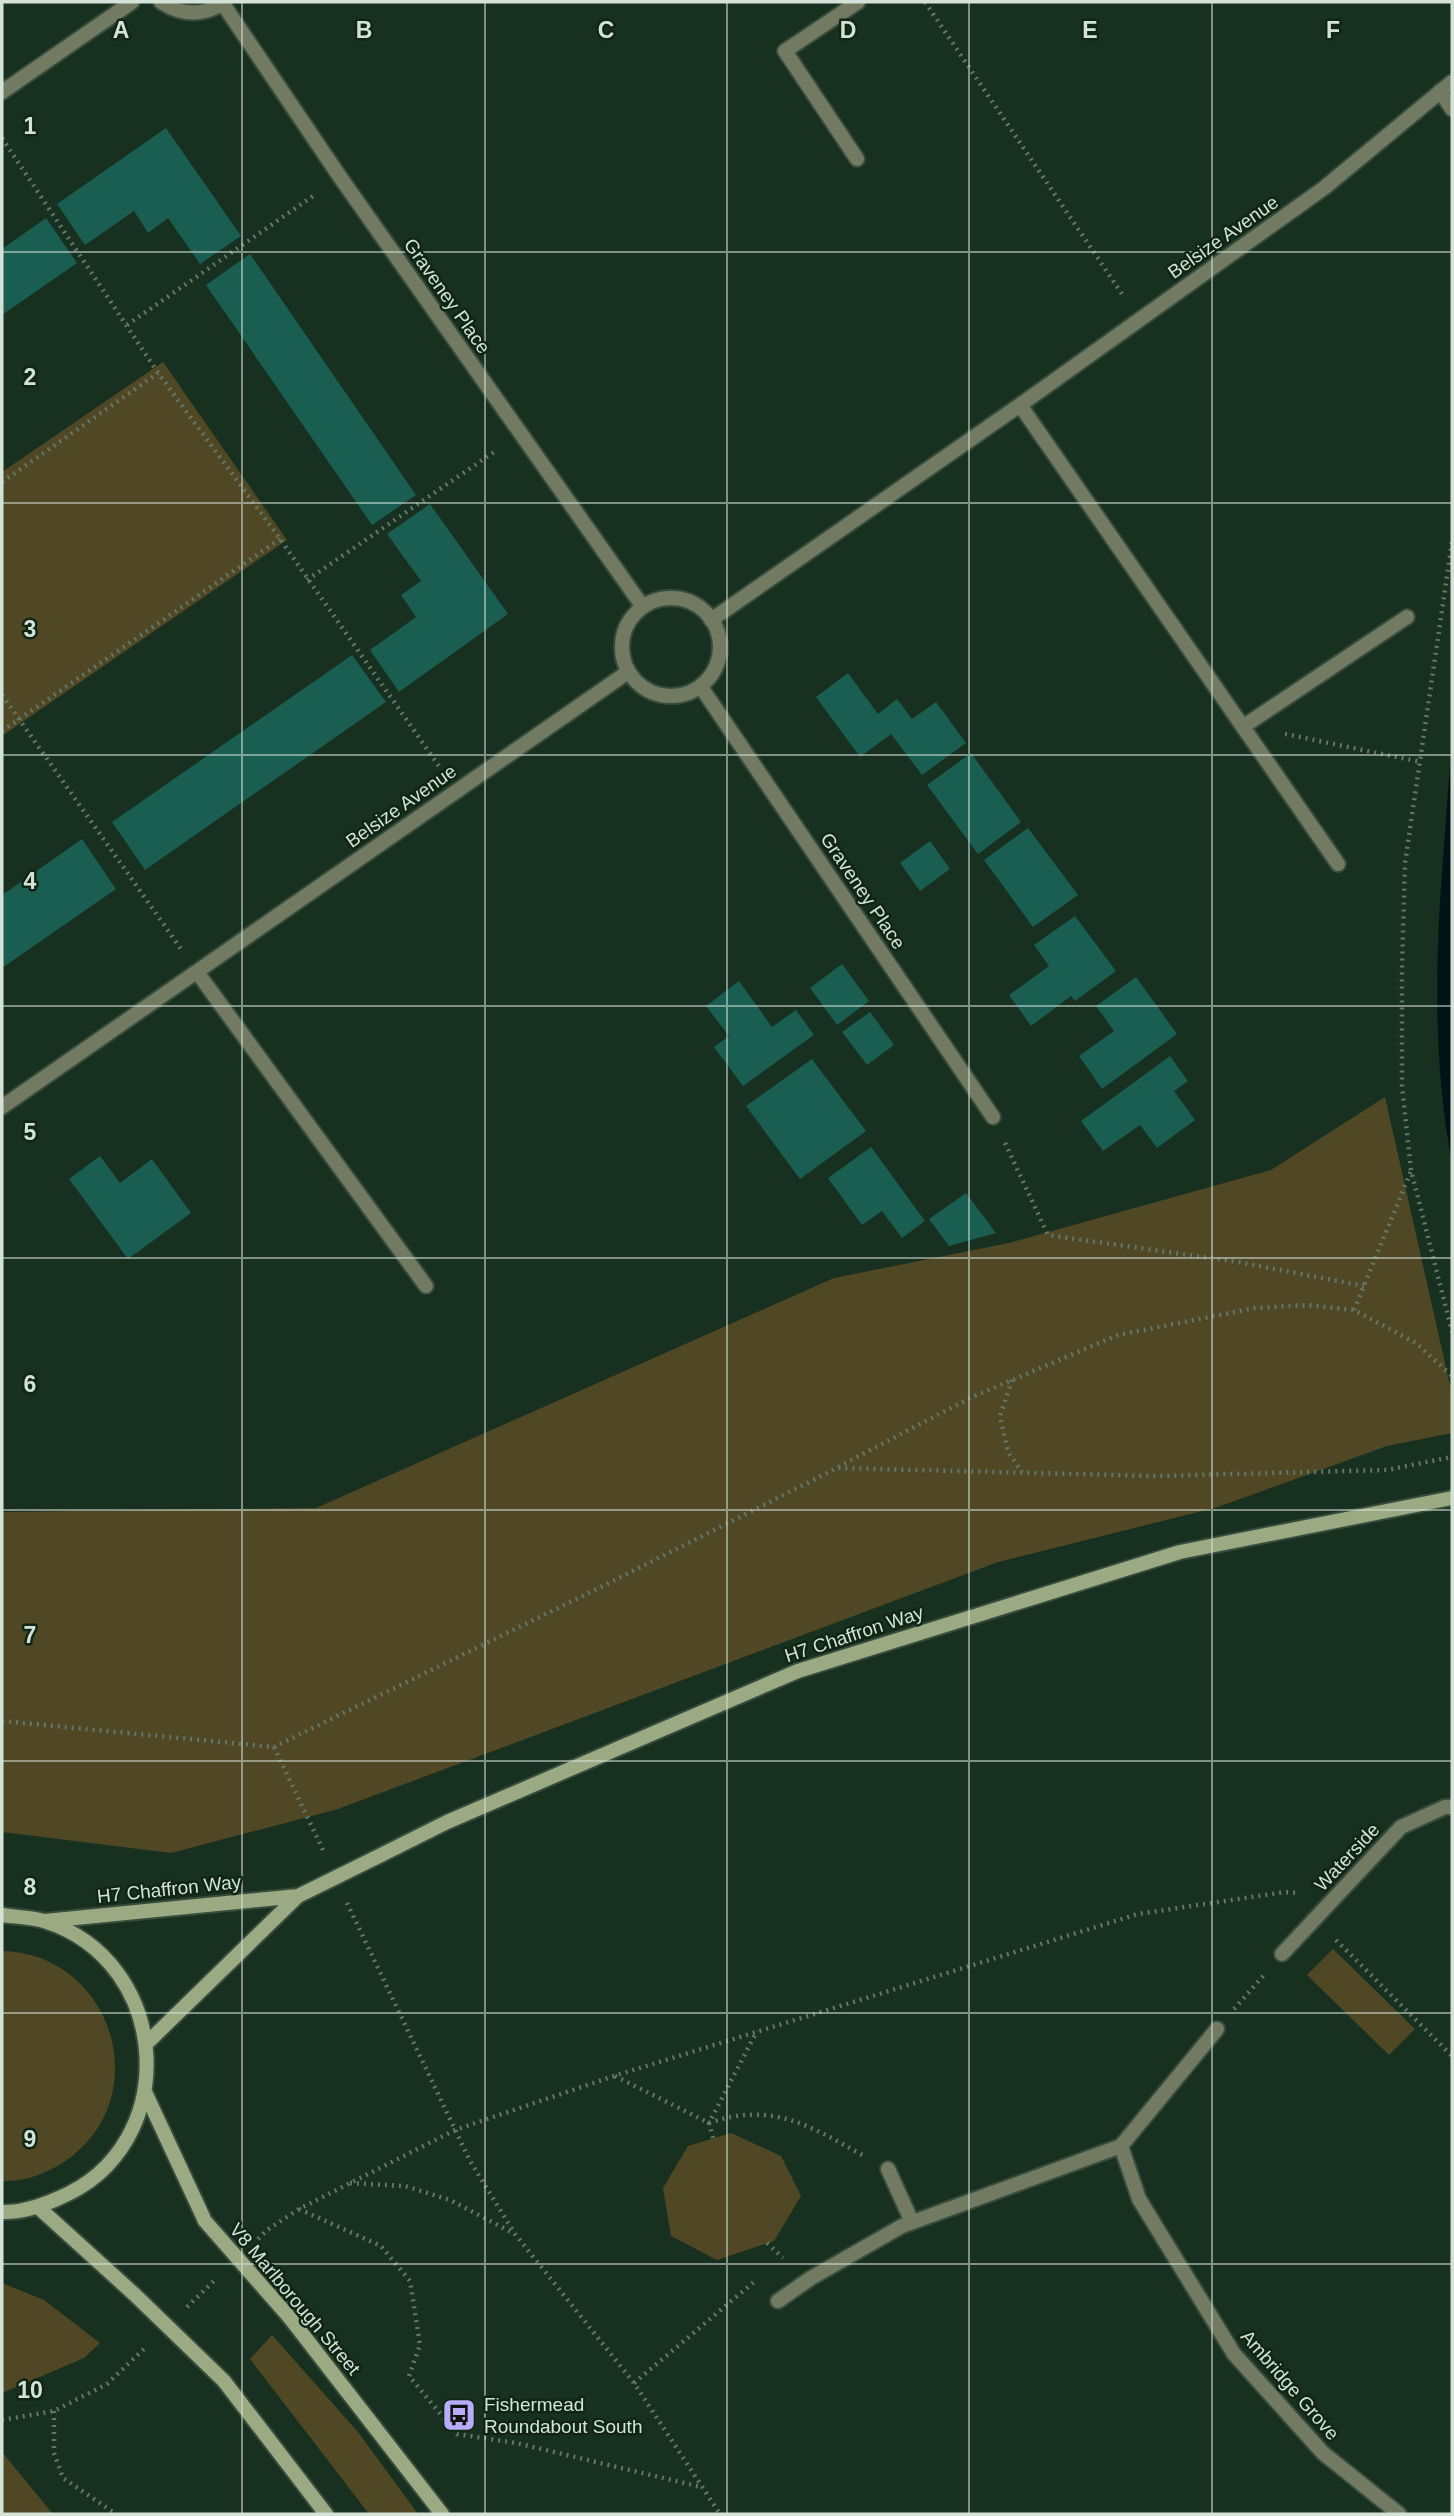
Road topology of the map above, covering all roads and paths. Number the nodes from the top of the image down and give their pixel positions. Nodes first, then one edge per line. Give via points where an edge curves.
1 (132, 2) edge
2 (161, 2) edge
3 (858, 2) edge
4 (925, 2) edge
5 (224, 3) edge
6 (1446, 86) edge
7 (2, 92) edge
8 (1452, 109) edge
9 (2, 138) edge
10 (857, 159) dead end
11 (340, 177) junction
12 (1139, 319) junction
13 (127, 325) junction
14 (158, 373) junction
15 (1020, 405) junction
16 (520, 434) junction
17 (2, 482) edge
18 (280, 539) junction
19 (1452, 542) edge
20 (307, 580) junction
21 (643, 607) junction
22 (1407, 617) dead end
23 (711, 620) junction
24 (628, 672) junction
25 (701, 687) junction
26 (2, 695) edge
27 (18, 719) junction
28 (1244, 726) junction
29 (2, 730) edge
30 (1421, 762) junction
31 (456, 791) junction
32 (1338, 864) dead end
33 (197, 972) junction
34 (2, 1107) edge
35 (993, 1117) joint
36 (1411, 1170) junction
37 (426, 1286) dead end
38 (1364, 1286) junction
39 (1354, 1310) junction
40 (1452, 1332) edge
41 (1452, 1376) edge
42 (1012, 1380) junction
43 (1452, 1457) edge
44 (837, 1468) junction
45 (1023, 1472) junction
46 (1452, 1498) edge
47 (2, 1721) edge
48 (274, 1747) junction
49 (1452, 1807) edge
50 (325, 1855) dead end
51 (342, 1891) dead end
52 (1338, 1895) junction
53 (298, 1896) junction
54 (2, 1915) edge
55 (1316, 1919) junction
56 (44, 1921) junction
57 (1282, 1954) joint
58 (1217, 2029) joint
59 (757, 2031) junction
60 (147, 2043) junction
61 (1452, 2056) edge
62 (614, 2076) junction
63 (145, 2092) junction
64 (709, 2123) junction
65 (455, 2130) junction
66 (713, 2138) dead end
67 (1121, 2146) junction
68 (888, 2169) joint
69 (349, 2183) junction
70 (38, 2207) junction
71 (299, 2209) junction
72 (2, 2212) edge
73 (912, 2222) junction
74 (515, 2234) junction
75 (257, 2239) dead end
76 (767, 2243) dead end
77 (761, 2276) dead end
78 (217, 2278) dead end
79 (811, 2278) junction
80 (778, 2301) dead end
81 (187, 2307) dead end
82 (147, 2346) dead end
83 (634, 2383) junction
84 (54, 2411) junction
85 (2, 2420) edge
86 (702, 2487) junction
87 (116, 2514) edge
88 (326, 2514) edge
89 (442, 2514) edge
90 (720, 2514) edge
91 (1399, 2514) edge

1 - 7 street
2 - 5 street via 183,13 211,10
3 - 10 street via 785,51
4 - 12 path
5 - 11 street, Graveney Place
6 - 8 street, Belsize Avenue
6 - 12 street, Belsize Avenue via 1324,188
9 - 13 path
11 - 13 path
11 - 16 street, Graveney Place
12 - 15 street, Belsize Avenue
13 - 14 path
14 - 17 path
14 - 18 path
15 - 23 street, Belsize Avenue
15 - 28 street
16 - 20 path
16 - 21 street, Graveney Place
18 - 20 path
18 - 27 path
19 - 30 path
20 - 31 path
21 - 23 street via 672,598 701,608
21 - 24 street via 632,617 621,644
22 - 28 street
23 - 25 street via 718,632 718,662
24 - 25 street via 653,693 669,697
24 - 31 street, Belsize Avenue
25 - 35 street, Graveney Place
26 - 27 path
27 - 29 path
27 - 33 path
28 - 30 path
28 - 32 street
30 - 36 path via 1405,863 1402,968 1402,1086
31 - 33 street, Belsize Avenue
33 - 34 street, Belsize Avenue
33 - 37 street
35 - 38 path via 1048,1235 1238,1262
36 - 38 path
36 - 40 path
38 - 39 path
39 - 41 path via 1416,1343
39 - 42 path via 1307,1305 1255,1308 1118,1335
42 - 44 path
42 - 45 path via 1000,1416 1008,1452
43 - 45 path via 1387,1470 1155,1476
44 - 45 path
44 - 48 path
46 - 53 street, H7 Chaffron Way, bridge via 1180,1552 797,1671 447,1822
47 - 48 path
48 - 50 path
49 - 52 street, Waterside via 1401,1827
51 - 65 path
52 - 55 street, Waterside
52 - 59 path via 1285,1892 1138,1914
53 - 56 street, H7 Chaffron Way
53 - 60 street, H7 Chaffron Way
54 - 56 street
55 - 57 street, Waterside
55 - 61 path
56 - 60 street via 82,1939 113,1967 135,2003
57 - 58 path
58 - 67 street
59 - 62 path
59 - 64 path
60 - 63 street
62 - 64 path
62 - 65 path
63 - 70 street via 131,2131 108,2165 76,2191
63 - 89 street, V8 Marlborough Street, bridge via 205,2221 290,2318
64 - 66 path
64 - 68 path via 751,2113 784,2117 826,2134
65 - 69 path
65 - 74 path
67 - 73 street
67 - 91 street, Ambridge Grove via 1139,2199 1234,2354 1323,2453
68 - 73 street
69 - 71 path
69 - 74 path via 405,2186 439,2196
70 - 72 street
70 - 88 street, bridge via 224,2381
71 - 75 path
71 - 86 path via 381,2246 410,2281 420,2346 409,2376 457,2434 516,2442
73 - 79 street
74 - 83 path
76 - 79 path
77 - 83 path
78 - 81 path
79 - 80 street
82 - 84 path via 107,2384
83 - 86 path
84 - 85 path
84 - 87 path via 54,2452 63,2478
86 - 90 path

